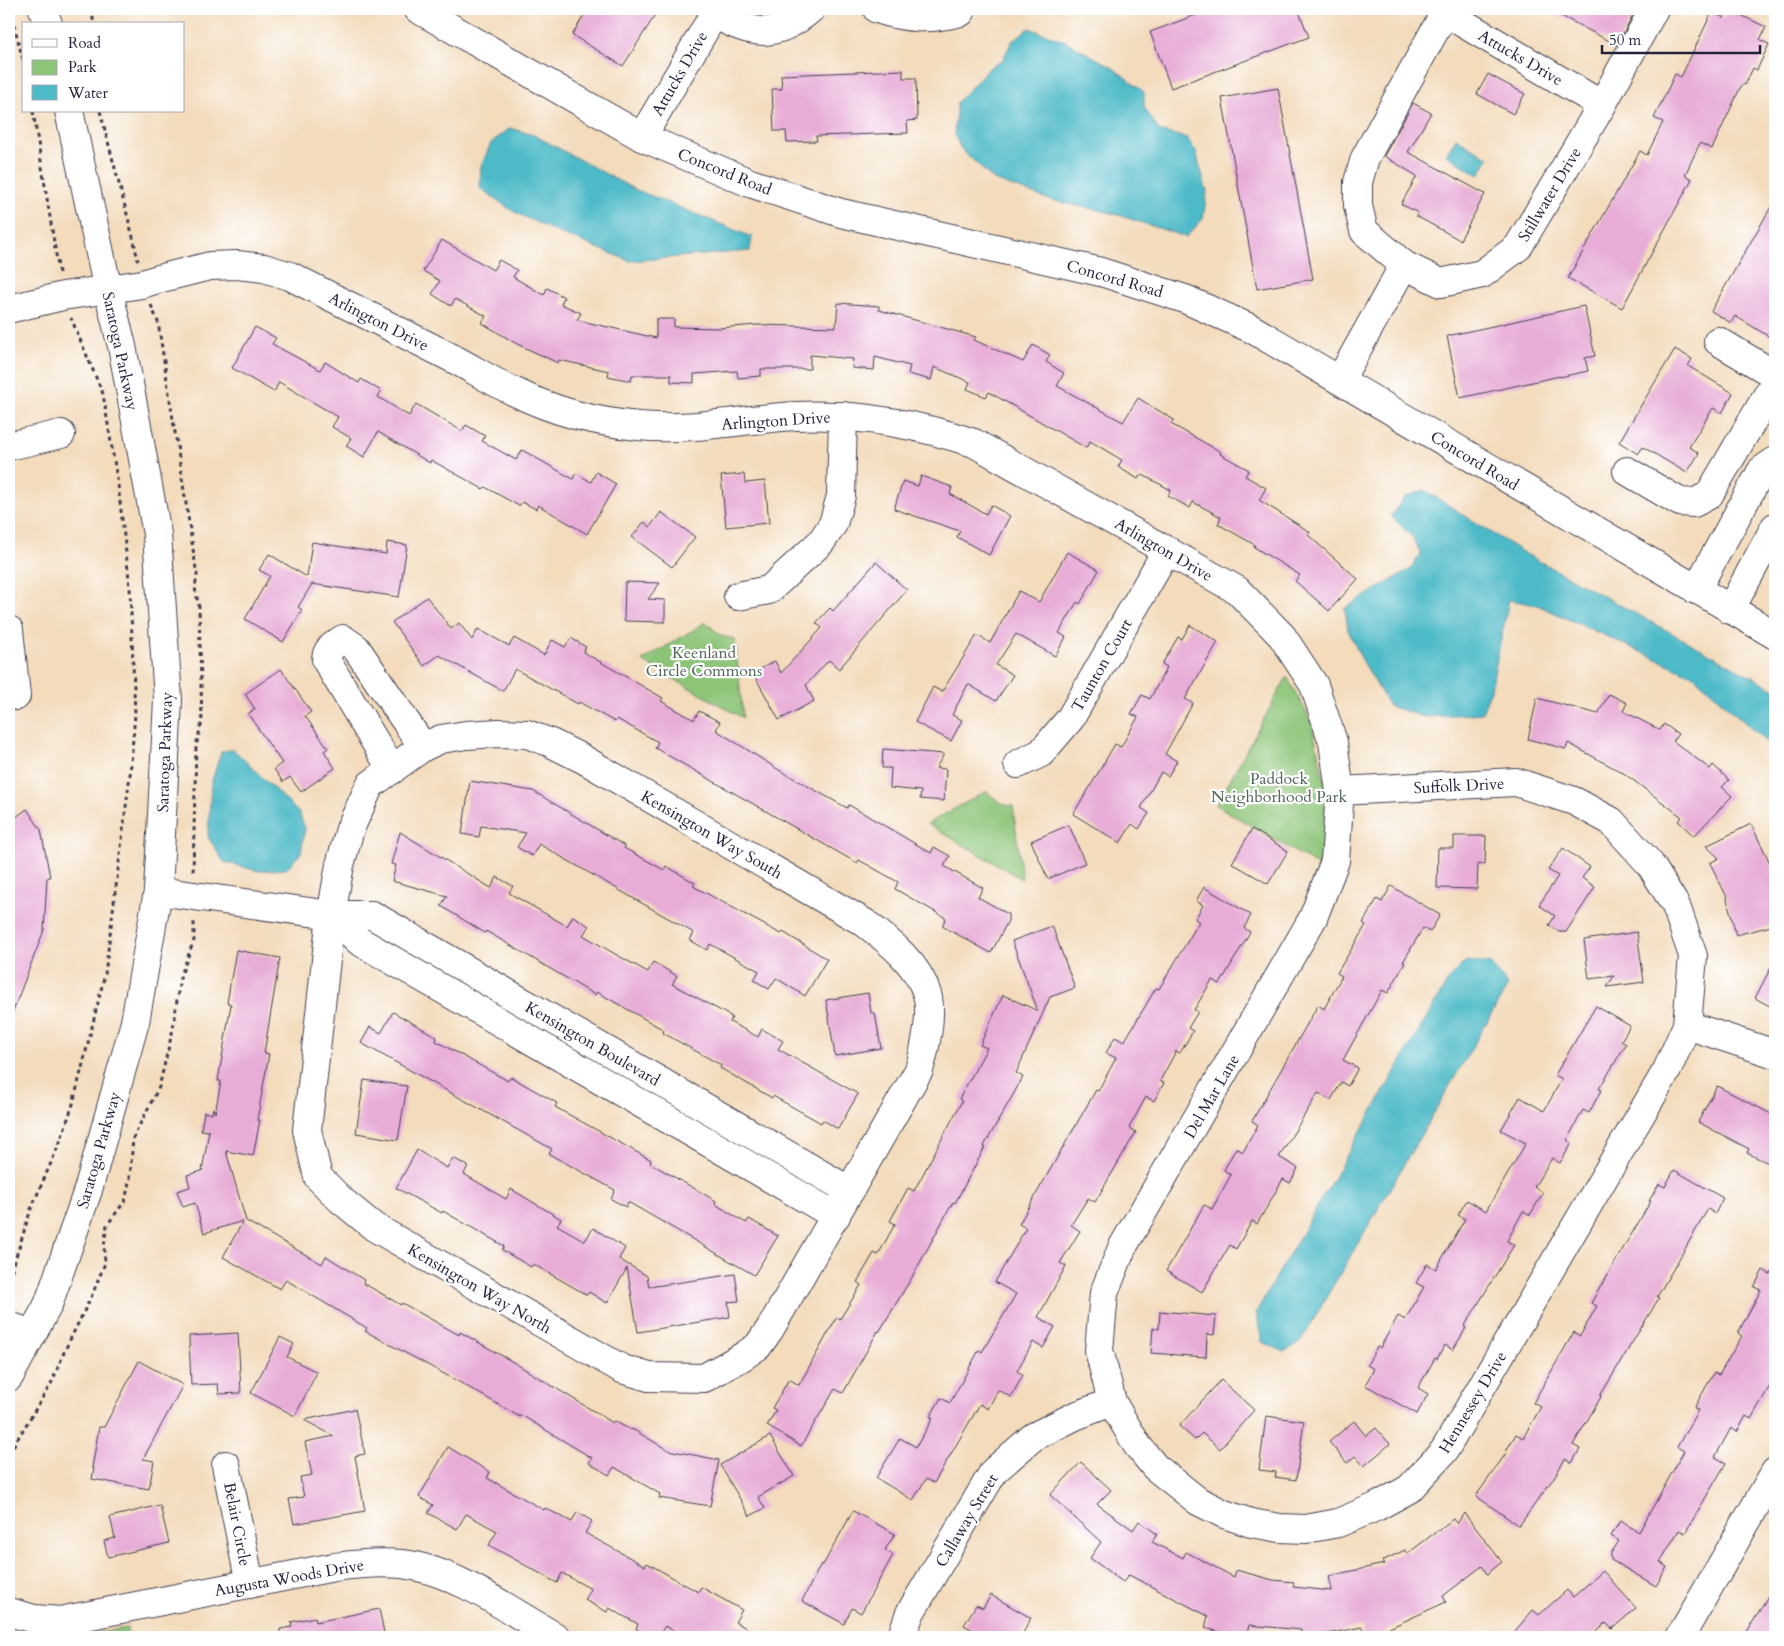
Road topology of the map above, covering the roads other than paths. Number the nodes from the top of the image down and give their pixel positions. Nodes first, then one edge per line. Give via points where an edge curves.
1 (43, 9) edge
2 (418, 9) edge
3 (811, 9) edge
4 (877, 9) edge
5 (1654, 9) edge
6 (1442, 10) edge
7 (716, 11) edge
8 (961, 12) dead end
9 (47, 22) edge
10 (1602, 104) junction
11 (69, 112) edge
12 (642, 137) junction
13 (1404, 265) junction
14 (108, 290) junction
15 (9, 309) edge
16 (1718, 341) dead end
17 (1775, 375) edge
18 (1340, 380) junction
19 (1775, 382) edge
20 (844, 416) junction
21 (61, 434) dead end
22 (9, 446) edge
23 (1775, 461) edge
24 (1627, 471) dead end
25 (1775, 527) edge
26 (1167, 550) junction
27 (1696, 590) junction
28 (738, 596) dead end
29 (1730, 610) junction
30 (9, 630) edge
31 (1775, 635) edge
32 (16, 696) dead end
33 (423, 747) junction
34 (1018, 764) dead end
35 (392, 770) junction
36 (1340, 791) junction
37 (158, 891) junction
38 (331, 915) junction
39 (1687, 1025) junction
40 (1775, 1054) edge
41 (850, 1191) junction
42 (836, 1216) junction
43 (20, 1330) edge
44 (11, 1366) edge
45 (1112, 1402) junction
46 (226, 1465) dead end
47 (1775, 1472) edge
48 (250, 1584) junction
49 (9, 1612) edge
50 (556, 1637) edge
51 (903, 1637) edge
52 (1680, 1637) edge

1 - 9 street
2 - 12 street, Concord Road
3 - 7 street via 801,18 765,32 737,26
4 - 8 street via 916,18 939,18
5 - 10 street, Stillwater Drive
6 - 10 street, Attucks Drive
6 - 13 street, Stillwater Drive via 1365,158 1358,182 1358,206 1364,231
7 - 12 street, Attucks Drive
10 - 13 street, Stillwater Drive via 1518,247 1482,274 1441,283
11 - 14 street, Saratoga Parkway
12 - 18 street, Concord Road via 750,183 841,213 1101,272 1185,299 1252,328
13 - 18 street
14 - 15 street, Arlington Drive via 63,296
14 - 20 street, Arlington Drive via 210,266 264,268 299,280 517,394 576,415 615,423 671,427 796,416
14 - 37 street, Saratoga Parkway via 122,346 157,534 168,700
16 - 17 street
18 - 27 street, Concord Road
19 - 24 street via 1709,495 1694,503 1680,502
20 - 26 street, Arlington Drive via 904,424 974,443
20 - 28 street via 842,496 833,524 821,542 768,590
21 - 22 street
23 - 27 street via 1762,470
25 - 29 street
26 - 34 street, Taunton Court via 1070,719 1041,752
26 - 36 street, Arlington Drive via 1237,590 1282,636 1314,685 1333,742
27 - 29 street, Concord Road
29 - 31 street, Concord Road
30 - 32 street
33 - 35 street, Kensington Way South
33 - 35 street via 356,648 342,639 331,647 326,660
33 - 41 street, Kensington Way South via 441,739 499,733 526,734 551,743 865,923 901,954 915,971 927,995 925,1049 919,1070
35 - 38 street, Kensington Way South via 370,785 350,829
36 - 39 street, Suffolk Drive via 1516,782 1574,801 1611,821 1650,864 1676,906 1693,956
36 - 45 street, Del Mar Lane via 1335,860 1313,918 1122,1248 1104,1293 1099,1350
37 - 38 street, Kensington Boulevard
37 - 43 street, Saratoga Parkway via 135,1022 88,1190 48,1304
38 - 41 street, Kensington Boulevard via 372,916
38 - 42 street, Kensington Boulevard via 359,941
38 - 42 street, Kensington Way North via 308,1130 318,1178 374,1227 622,1369 649,1377 704,1378 758,1346
39 - 40 street
39 - 45 street, Hennessey Drive via 1668,1070 1444,1451 1409,1489 1338,1523 1306,1529 1251,1523 1198,1500 1154,1467 1136,1446
41 - 42 street, Kensington Way South
43 - 44 street, Saratoga Parkway
45 - 51 street, Callaway Street via 1032,1437 994,1471 910,1613
46 - 48 street, Belair Circle
47 - 52 street
48 - 49 street, Augusta Woods Drive via 60,1621 34,1620
48 - 50 street, Augusta Woods Drive via 368,1562 411,1566 452,1578

